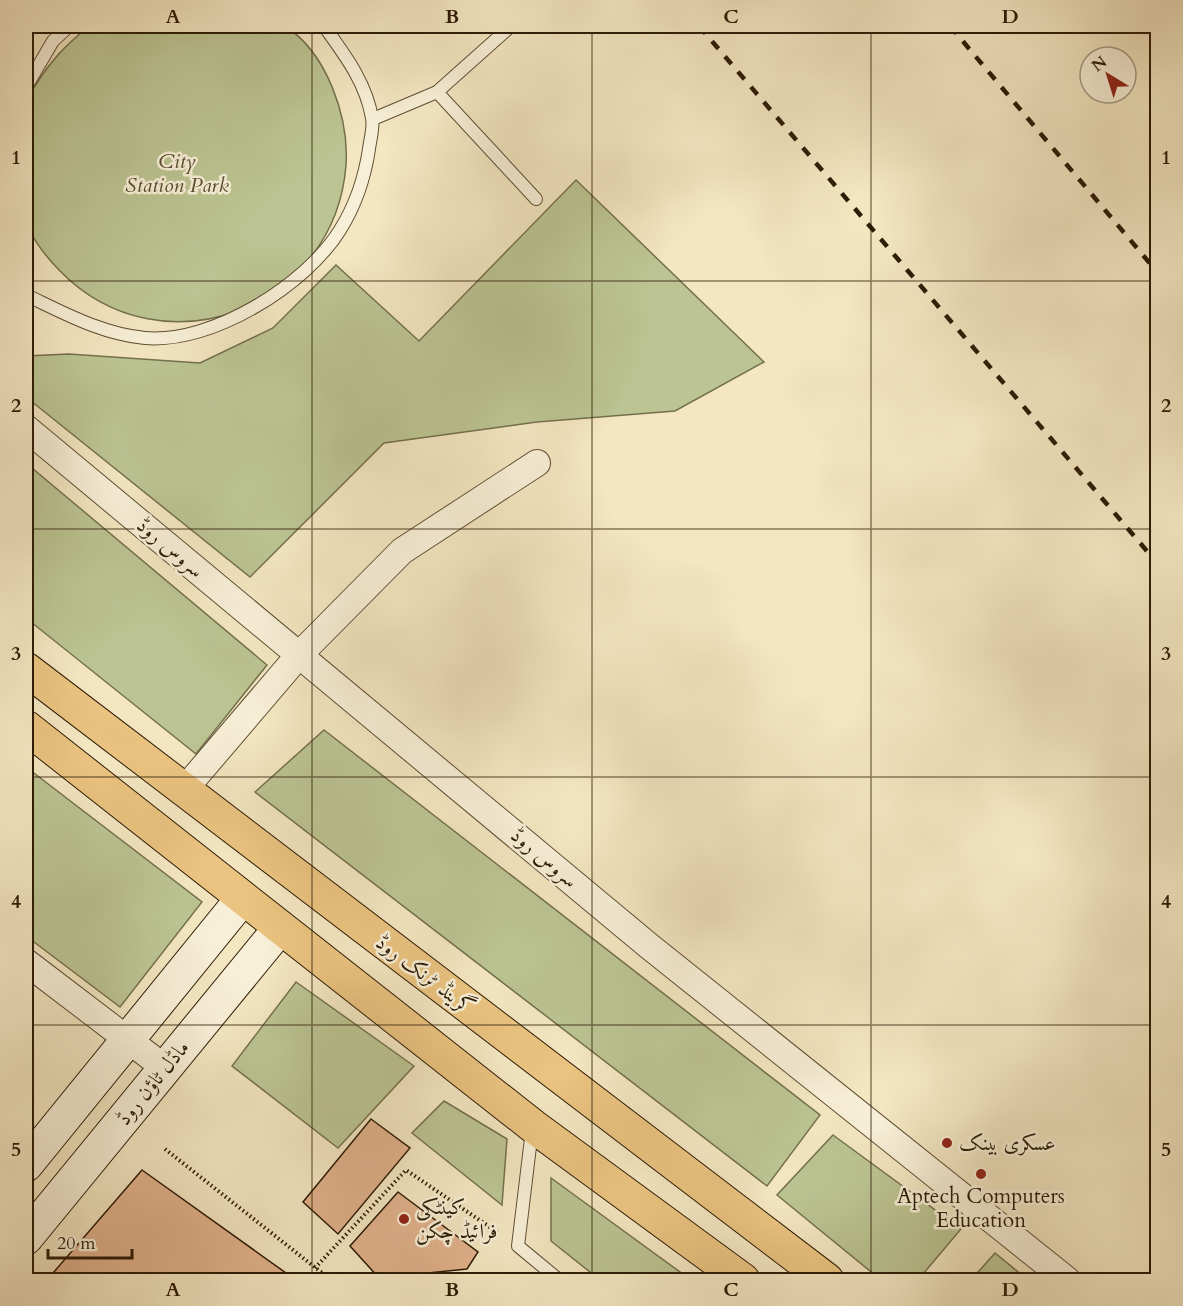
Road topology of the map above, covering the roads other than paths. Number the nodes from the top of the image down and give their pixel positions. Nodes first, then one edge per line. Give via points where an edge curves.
1 (69, 26) edge
2 (324, 26) edge
3 (511, 26) edge
4 (26, 87) edge
5 (437, 92) junction
6 (373, 119) junction
7 (536, 199) dead end
8 (26, 295) edge
9 (26, 428) edge
10 (537, 463) dead end
11 (299, 655) junction
12 (26, 669) edge
13 (26, 727) edge
14 (183, 791) junction
15 (242, 899) junction
16 (280, 928) junction
17 (26, 962) edge
18 (126, 1039) junction
19 (165, 1068) junction
20 (533, 1126) junction
21 (26, 1165) edge
22 (26, 1239) edge
23 (554, 1276) edge
24 (743, 1281) edge
25 (827, 1281) edge
26 (1067, 1281) edge

1 - 4 lane via 53,41
2 - 6 lane via 356,71
3 - 5 lane
5 - 6 lane
5 - 7 lane
6 - 8 lane via 366,174 340,230 294,282 247,311 199,333 146,338 89,326
9 - 11 street, سروس روڈ
10 - 11 street via 402,550
11 - 14 street
11 - 26 street, سروس روڈ via 650,946
12 - 14 highway, گرینڈ ٹرنک روڈ
13 - 15 highway
14 - 25 highway, گرینڈ ٹرنک روڈ
15 - 16 highway
15 - 18 street
16 - 19 street, ماڈل ٹاؤن روڈ
16 - 20 highway
17 - 18 street
18 - 19 street
18 - 21 street
19 - 22 street, ماڈل ٹاؤن روڈ
20 - 23 lane via 518,1246
20 - 24 highway

